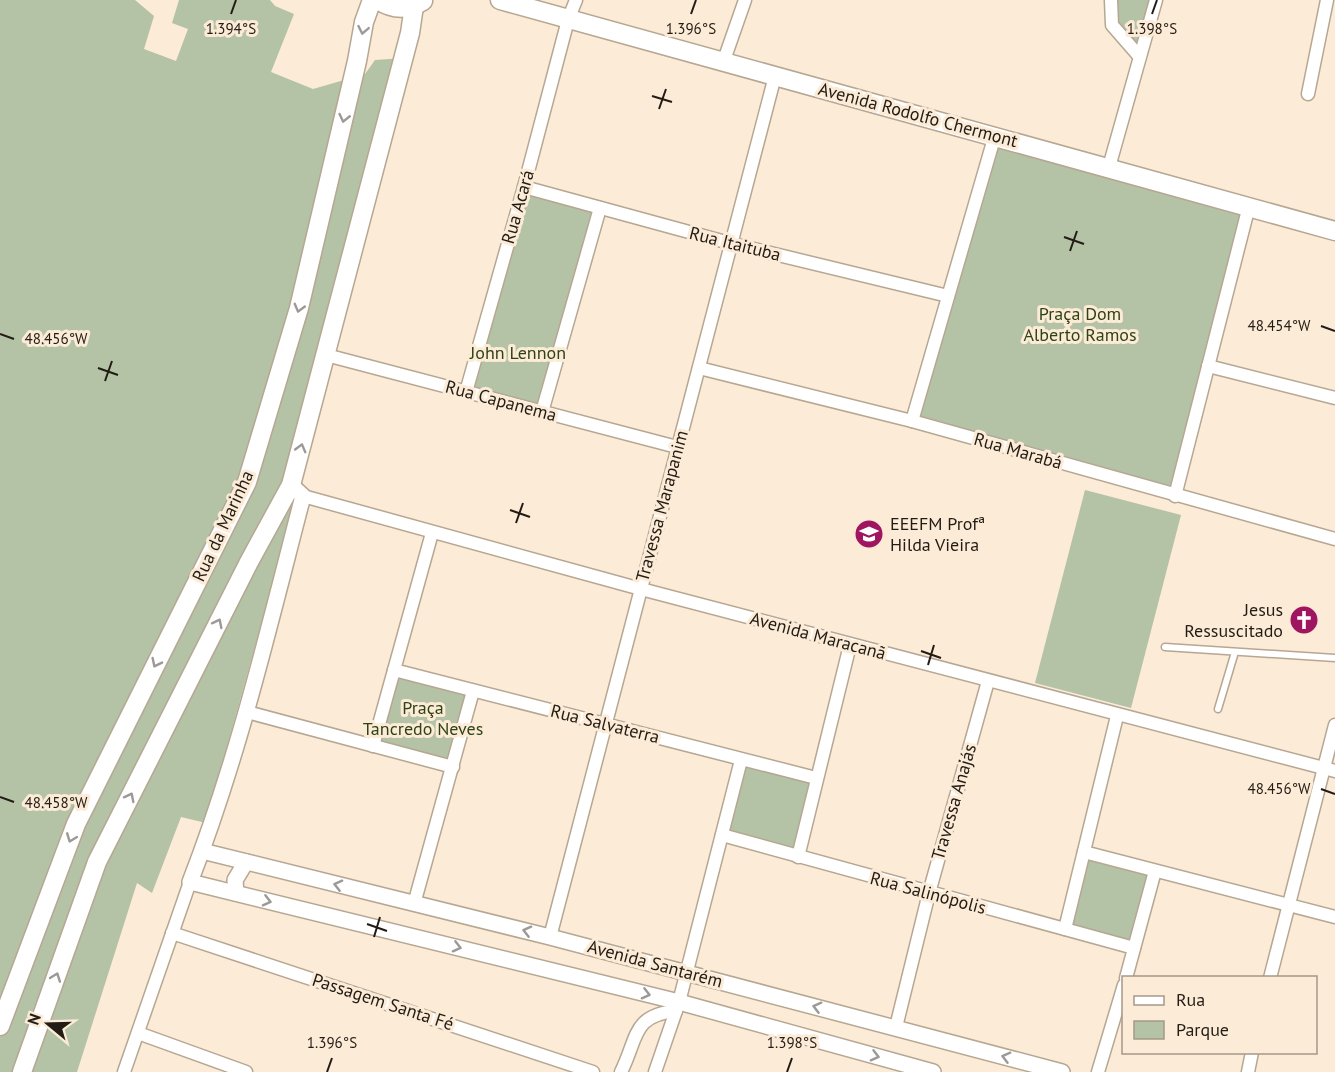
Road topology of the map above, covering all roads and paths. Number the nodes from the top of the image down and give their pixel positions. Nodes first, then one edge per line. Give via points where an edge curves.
1 (372, 0) edge
2 (378, 0) edge
3 (500, 0) edge
4 (576, 0) edge
5 (745, 0) edge
6 (1111, 0) edge
7 (1327, 0) edge
8 (1152, 1) edge
9 (419, 3) edge
10 (1335, 3) edge
11 (568, 20) junction
12 (1139, 56) junction
13 (723, 63) junction
14 (775, 76) junction
15 (1308, 94) dead end
16 (995, 135) junction
17 (1110, 167) junction
18 (524, 188) junction
19 (1249, 206) junction
20 (600, 208) junction
21 (1335, 231) edge
22 (733, 244) junction
23 (948, 296) junction
24 (326, 355) junction
25 (1208, 366) junction
26 (699, 368) junction
27 (466, 392) junction
28 (1335, 398) edge
29 (542, 412) junction
30 (912, 421) junction
31 (677, 447) junction
32 (297, 491) junction
33 (1175, 496) junction
34 (432, 533) junction
35 (1335, 539) edge
36 (641, 590) junction
37 (850, 645) junction
38 (1165, 647) dead end
39 (1235, 652) junction
40 (1335, 658) edge
41 (394, 670) junction
42 (988, 681) junction
43 (473, 691) junction
44 (1218, 709) dead end
45 (247, 712) junction
46 (1117, 716) junction
47 (605, 724) junction
48 (1335, 725) edge
49 (373, 746) junction
50 (741, 760) junction
51 (453, 767) junction
52 (1329, 770) edge
53 (816, 777) junction
54 (722, 835) junction
55 (202, 851) junction
56 (1084, 852) junction
57 (798, 857) junction
58 (246, 862) junction
59 (1155, 871) junction
60 (190, 882) junction
61 (236, 893) junction
62 (928, 893) junction
63 (414, 904) junction
64 (1291, 904) junction
65 (1335, 917) edge
66 (1065, 929) junction
67 (172, 933) junction
68 (550, 937) junction
69 (1134, 948) junction
70 (686, 972) junction
71 (1127, 976) edge
72 (1271, 976) edge
73 (1122, 992) edge
74 (677, 1007) junction
75 (0, 1026) edge
76 (896, 1027) junction
77 (138, 1033) junction
78 (1252, 1054) edge
79 (22, 1072) edge
80 (124, 1072) edge
81 (246, 1072) edge
82 (593, 1072) edge
83 (621, 1072) edge
84 (655, 1072) edge
85 (933, 1072) edge
86 (1062, 1072) edge
87 (1098, 1072) edge
88 (1248, 1072) edge

1 -> 75 main road, Rua da Marinha via 299,308 247,482 76,824
2 - 9 main road via 396,8
3 - 11 main road, Avenida Rodolfo Chermont
4 - 11 street, Rua Acará
5 - 13 street
6 - 12 street via 1112,25
7 - 10 street
7 - 15 street
8 - 12 street
9 - 24 main road
11 - 13 main road, Avenida Rodolfo Chermont
11 - 18 street, Rua Acará
12 - 17 street
13 - 14 main road, Avenida Rodolfo Chermont
14 - 16 main road, Avenida Rodolfo Chermont
14 - 22 street, Travessa Marapanim
16 - 17 main road, Avenida Rodolfo Chermont
16 - 23 street
17 - 19 main road, Avenida Rodolfo Chermont
18 - 20 street, Rua Itaituba
18 - 27 street, Rua Acará
19 - 21 main road, Avenida Rodolfo Chermont
19 - 25 street
20 - 22 street, Rua Itaituba
20 - 29 street
22 - 23 street, Rua Itaituba
22 - 26 street, Travessa Marapanim
23 - 30 street
24 - 27 street, Rua Capanema
32 -> 24 main road
25 - 28 street
25 - 33 street
26 - 30 street, Rua Marabá
26 - 31 street, Travessa Marapanim
27 - 29 street, Rua Capanema
29 - 31 street, Rua Capanema
30 - 33 street, Rua Marabá
31 - 36 street, Travessa Marapanim
32 - 34 street, Avenida Maracanã
32 - 45 street
79 -> 32 main road via 98,861 249,562
33 - 35 street, Rua Marabá
34 - 36 street, Avenida Maracanã
34 - 41 street
36 - 37 street, Avenida Maracanã
36 - 47 street, Travessa Marapanim
37 - 42 street, Avenida Maracanã
37 - 53 street
38 - 39 lane
39 - 40 lane
39 - 44 lane
41 - 43 street, Rua Salvaterra
41 - 49 street
42 - 46 street, Avenida Maracanã
42 - 62 street, Travessa Anajás
43 - 47 street, Rua Salvaterra
43 - 51 street
45 - 49 street
45 - 55 street
46 - 52 street, Avenida Maracanã
46 - 56 street
47 - 50 street, Rua Salvaterra
47 - 68 street, Travessa Marapanim
48 - 52 street
49 - 51 street
50 - 53 street, Rua Salvaterra
50 - 54 street
51 - 63 street
52 - 64 street
53 - 57 street
54 - 57 street, Rua Salinópolis
54 - 70 street
55 - 58 street, Avenida Santarém
55 - 60 street
56 - 59 street
56 - 66 street
57 - 62 street, Rua Salinópolis
58 - 61 street via 235,880
63 -> 58 street, Avenida Santarém
59 - 64 street
59 - 69 street
60 - 61 street, Avenida Santarém
60 - 67 street
61 -> 74 street, Avenida Santarém
62 - 66 street, Rua Salinópolis
62 - 76 street, Travessa Anajás
68 -> 63 street, Avenida Santarém
64 - 65 street
64 - 72 street
66 - 69 street, Rua Salinópolis
67 - 77 street
67 - 82 street, Passagem Santa Fé
68 - 70 street, Avenida Santarém
69 - 71 street
70 - 74 street
76 -> 70 street, Avenida Santarém
73 - 87 street
74 - 83 street via 648,1017
74 - 84 street
74 -> 85 street, Avenida Santarém
86 -> 76 street, Avenida Santarém
77 - 80 street
77 - 81 street
78 - 88 street

